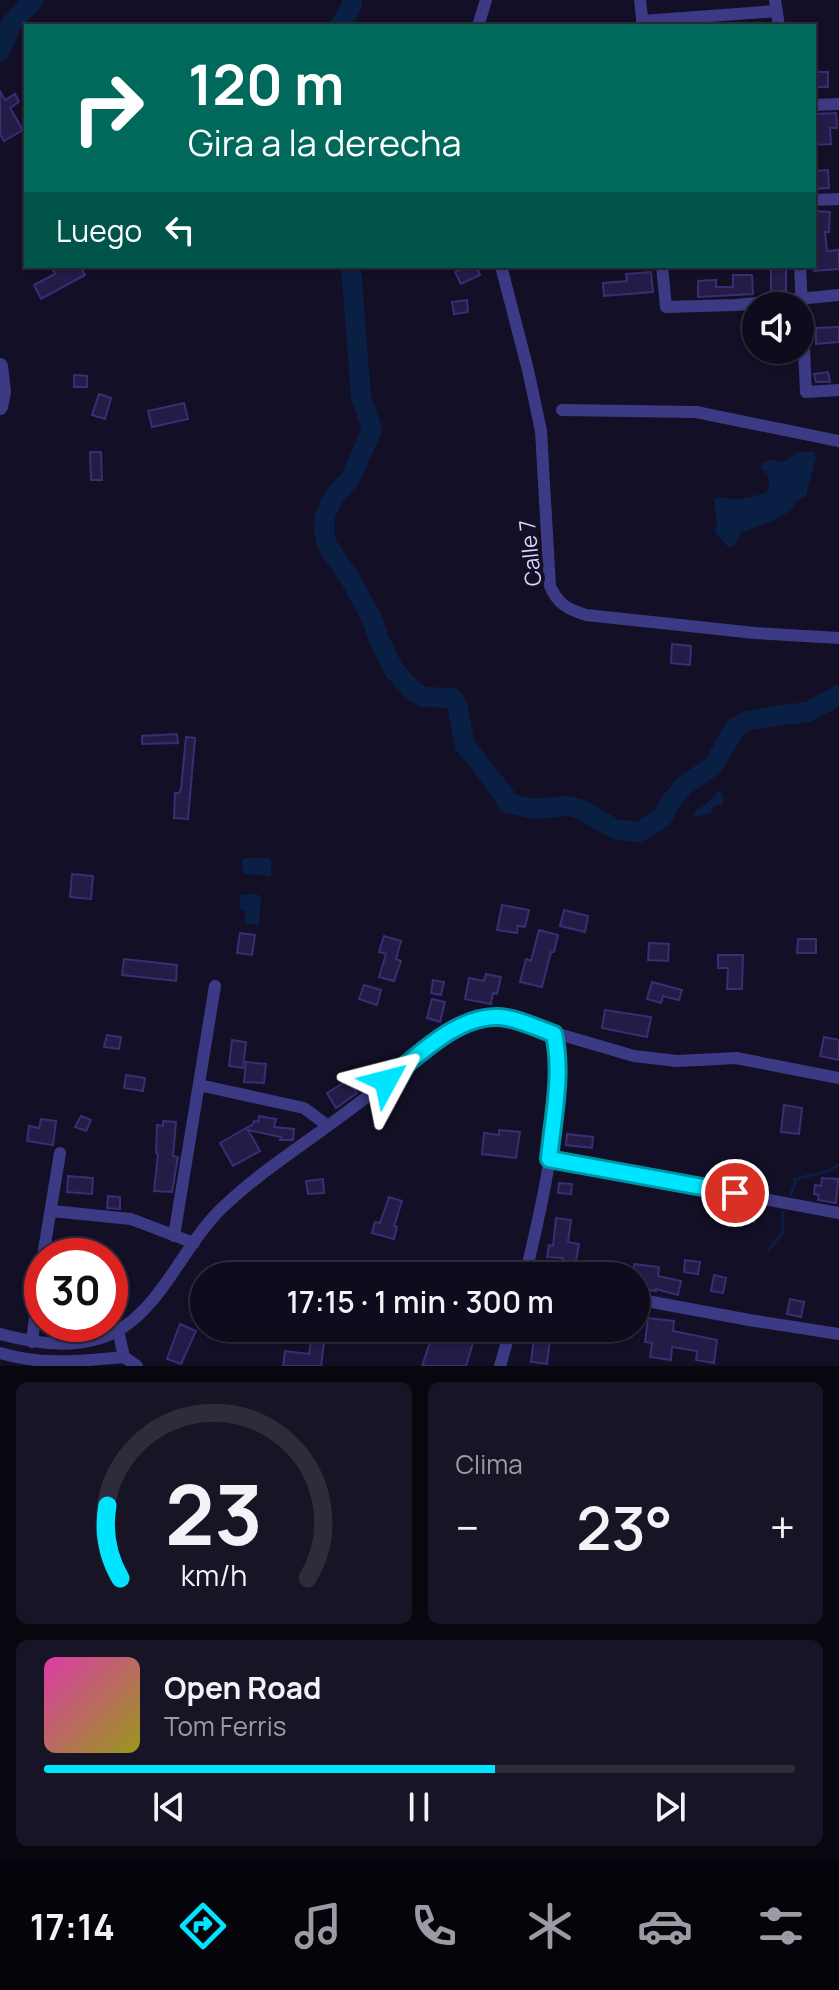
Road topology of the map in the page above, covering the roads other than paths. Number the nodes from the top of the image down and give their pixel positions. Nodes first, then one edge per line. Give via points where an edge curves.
1 (486, 0) edge
2 (640, 0) edge
3 (776, 6) edge
4 (642, 23) edge
5 (479, 24) edge
6 (839, 104) edge
7 (816, 105) edge
8 (839, 199) edge
9 (816, 200) edge
10 (502, 268) edge
11 (662, 268) edge
12 (800, 268) edge
13 (802, 292) edge
14 (839, 295) edge
15 (814, 297) edge
16 (742, 304) edge
17 (805, 364) edge
18 (0, 366) edge
19 (839, 390) edge
20 (0, 407) edge
21 (562, 410) dead end
22 (839, 441) edge
23 (839, 638) edge
24 (215, 986) dead end
25 (554, 1034) junction
26 (839, 1078) edge
27 (199, 1085) junction
28 (328, 1126) junction
29 (60, 1153) dead end
30 (549, 1159) junction
31 (52, 1211) junction
32 (839, 1213) edge
33 (174, 1236) junction
34 (46, 1238) edge
35 (194, 1243) junction
36 (532, 1262) edge
37 (650, 1302) edge
38 (128, 1322) edge
39 (0, 1334) edge
40 (839, 1334) edge
41 (24, 1340) edge
42 (32, 1342) edge
43 (80, 1342) edge
44 (121, 1342) edge
45 (507, 1342) edge
46 (0, 1353) edge
47 (124, 1357) junction
48 (137, 1366) edge
49 (500, 1366) edge

1 - 5 street
2 - 4 street
3 - 4 street
6 - 7 street
8 - 9 street
10 - 23 street, Calle 7 via 541,431 550,586 556,600 586,615
11 - 16 street via 666,307
12 - 13 street
14 - 15 street
17 - 19 street via 806,392
18 - 20 street
21 - 22 street via 696,412
24 - 27 street
25 - 26 street via 634,1056 677,1061 736,1058
25 - 28 street via 500,1017 474,1020 452,1031
25 - 30 street via 558,1073
27 - 28 street via 304,1108
27 - 33 street
28 - 35 street via 249,1182
29 - 31 street
30 - 32 street
30 - 36 street
31 - 33 street via 131,1219
31 - 34 street
33 - 35 street
35 - 38 street
37 - 40 street
39 - 41 street
42 - 43 street
44 - 47 street
45 - 49 street
46 - 47 street via 56,1363
47 - 48 street

